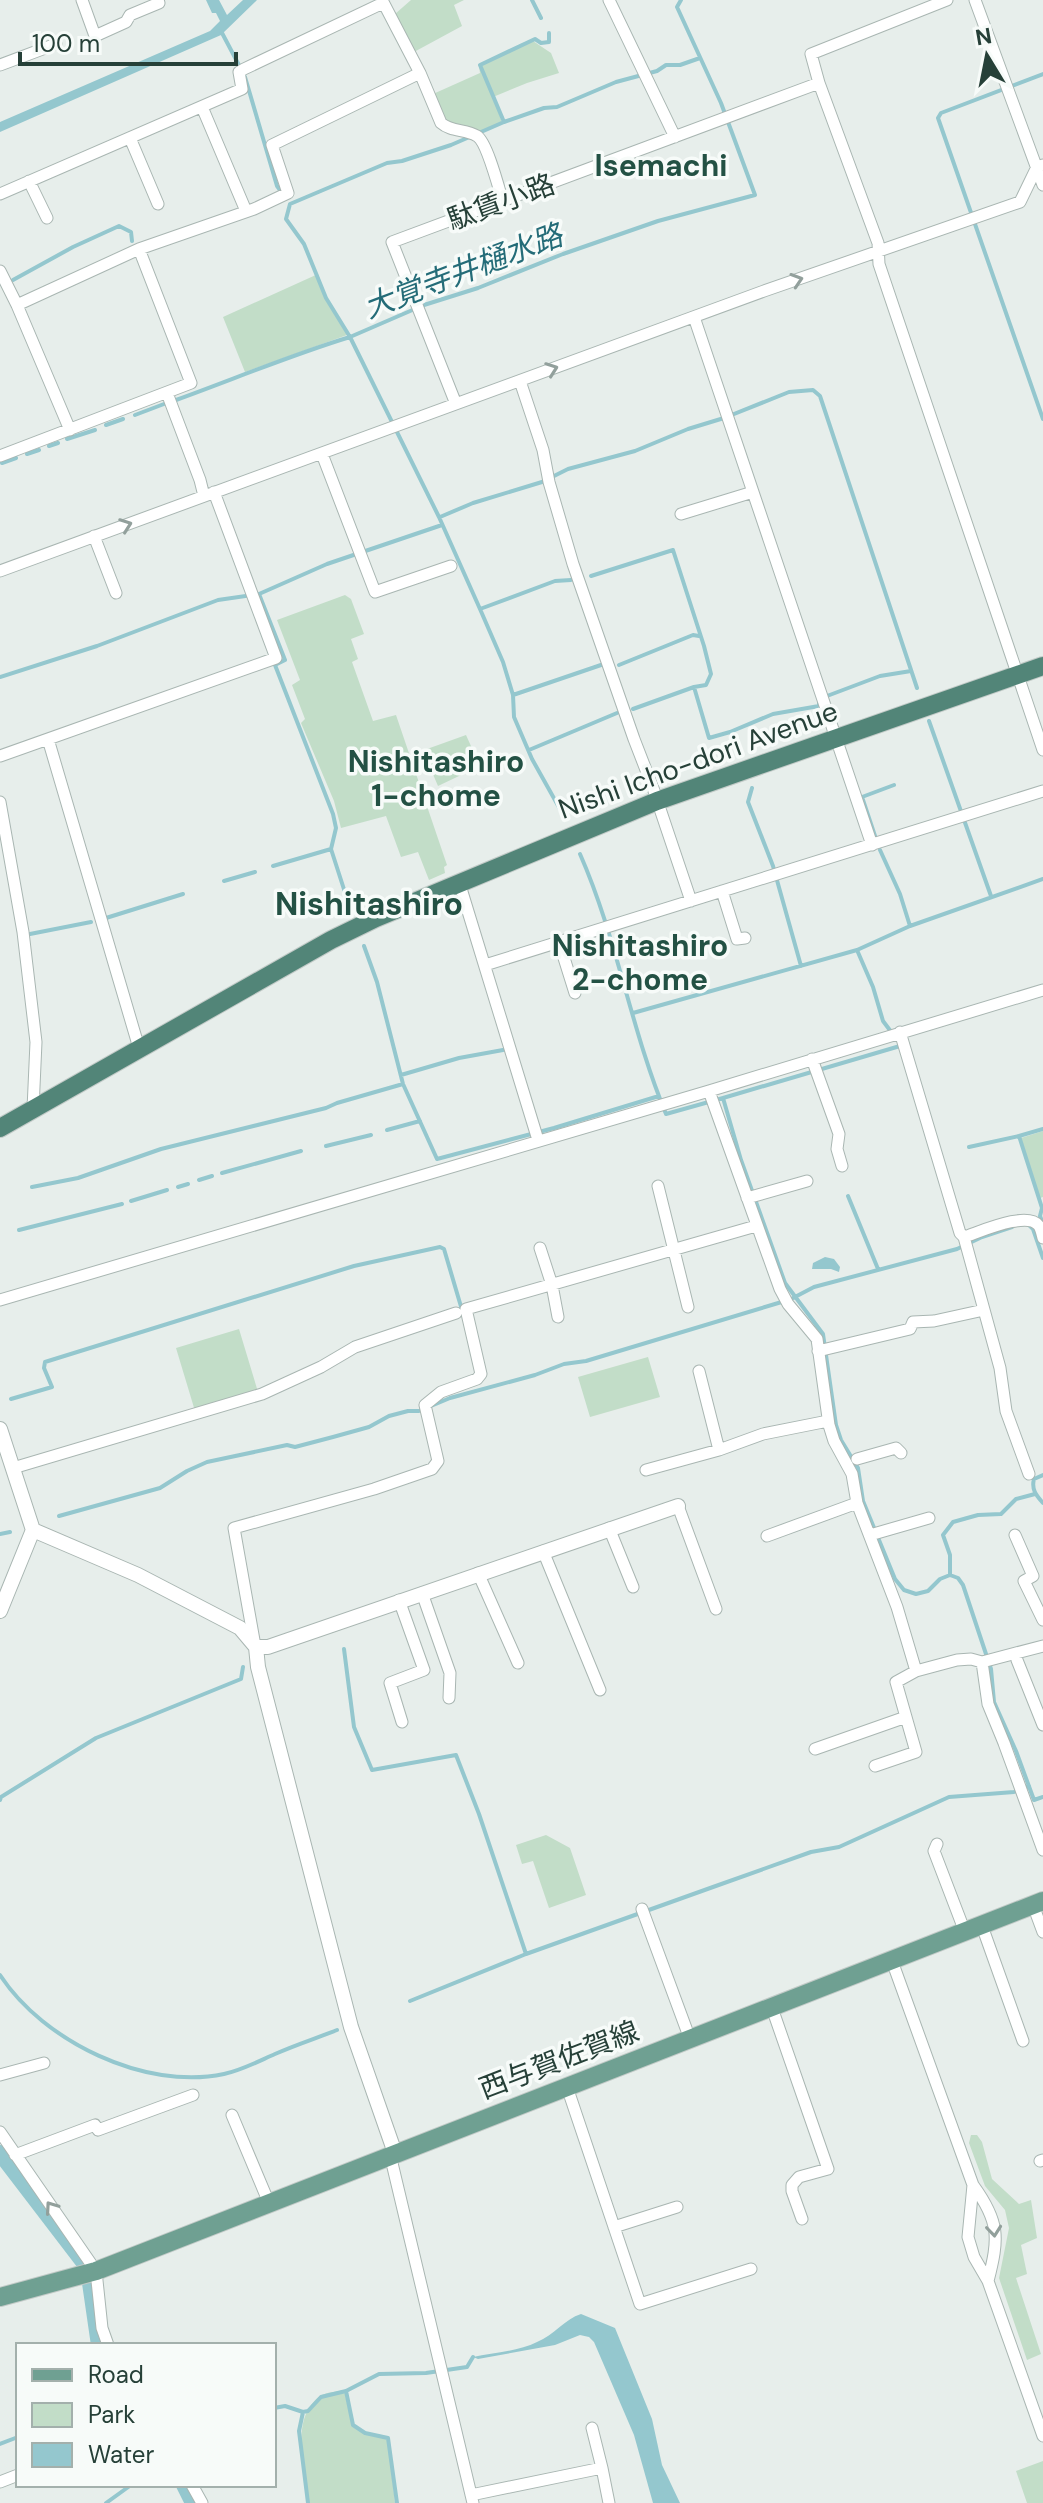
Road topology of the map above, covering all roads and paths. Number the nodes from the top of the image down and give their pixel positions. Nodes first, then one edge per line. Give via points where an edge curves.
1 (82, 0) edge
2 (158, 0) edge
3 (609, 0) edge
4 (947, 0) edge
5 (975, 0) edge
6 (383, 1) edge
7 (932, 2) edge
8 (56, 44) dead end
9 (0, 65) edge
10 (420, 73) junction
11 (819, 83) junction
12 (202, 107) junction
13 (675, 137) junction
14 (130, 138) junction
15 (1040, 166) edge
16 (29, 181) junction
17 (1043, 185) edge
18 (0, 194) edge
19 (503, 202) junction
20 (158, 204) dead end
21 (246, 211) junction
22 (47, 218) dead end
23 (139, 249) junction
24 (878, 252) junction
25 (0, 271) edge
26 (17, 305) junction
27 (694, 317) junction
28 (520, 381) junction
29 (167, 393) junction
30 (456, 404) junction
31 (70, 430) junction
32 (322, 454) junction
33 (0, 456) edge
34 (753, 492) junction
35 (209, 494) junction
36 (681, 514) dead end
37 (94, 536) junction
38 (451, 566) dead end
39 (0, 571) edge
40 (116, 593) dead end
41 (1043, 666) edge
42 (1016, 675) junction
43 (836, 738) junction
44 (48, 739) junction
45 (1043, 750) edge
46 (0, 756) edge
47 (1043, 791) edge
48 (657, 801) junction
49 (0, 802) edge
50 (2, 817) edge
51 (872, 845) junction
52 (459, 882) junction
53 (722, 891) junction
54 (691, 901) junction
55 (745, 938) dead end
56 (559, 942) junction
57 (485, 965) junction
58 (1043, 990) edge
59 (575, 993) dead end
60 (895, 1034) junction
61 (139, 1048) junction
62 (815, 1066) junction
63 (712, 1098) junction
64 (33, 1109) junction
65 (0, 1128) edge
66 (536, 1135) junction
67 (842, 1166) dead end
68 (807, 1181) dead end
69 (658, 1186) dead end
70 (747, 1198) junction
71 (756, 1226) junction
72 (1043, 1238) edge
73 (966, 1242) junction
74 (540, 1248) dead end
75 (673, 1250) junction
76 (552, 1285) junction
77 (0, 1300) edge
78 (688, 1307) dead end
79 (984, 1310) junction
80 (456, 1313) dead end
81 (558, 1317) dead end
82 (824, 1350) junction
83 (699, 1371) dead end
84 (828, 1421) junction
85 (0, 1429) edge
86 (719, 1450) junction
87 (901, 1453) dead end
88 (857, 1459) dead end
89 (13, 1468) junction
90 (646, 1470) dead end
91 (1029, 1474) dead end
92 (857, 1503) junction
93 (678, 1506) joint
94 (929, 1518) dead end
95 (609, 1528) junction
96 (33, 1530) junction
97 (875, 1534) junction
98 (1015, 1535) dead end
99 (767, 1536) dead end
100 (543, 1551) junction
101 (478, 1573) junction
102 (633, 1587) dead end
103 (422, 1593) junction
104 (399, 1600) junction
105 (716, 1609) dead end
106 (0, 1611) edge
107 (1043, 1620) edge
108 (1043, 1646) edge
109 (256, 1647) junction
110 (987, 1660) junction
111 (1017, 1660) dead end
112 (518, 1663) dead end
113 (916, 1671) junction
114 (600, 1690) dead end
115 (449, 1698) dead end
116 (906, 1717) junction
117 (402, 1722) dead end
118 (1043, 1725) edge
119 (815, 1749) dead end
120 (875, 1766) dead end
121 (937, 1844) dead end
122 (1043, 1848) edge
123 (1038, 1903) edge
124 (643, 1912) dead end
125 (974, 1929) junction
126 (1043, 1932) edge
127 (892, 1961) junction
128 (772, 2008) junction
129 (690, 2039) junction
130 (1023, 2041) dead end
131 (44, 2063) dead end
132 (0, 2075) edge
133 (567, 2087) junction
134 (193, 2095) dead end
135 (232, 2115) dead end
136 (0, 2132) edge
137 (395, 2153) junction
138 (15, 2155) junction
139 (973, 2185) junction
140 (269, 2203) junction
141 (677, 2207) dead end
142 (802, 2219) dead end
143 (614, 2227) junction
144 (751, 2269) dead end
145 (96, 2271) junction
146 (988, 2281) junction
147 (0, 2297) edge
148 (107, 2343) edge
149 (592, 2428) dead end
150 (1043, 2436) edge
151 (602, 2468) junction
152 (472, 2499) edge
153 (609, 2503) edge

1 - 2 street via 95,36
3 - 13 street
4 - 7 street
5 - 15 street
6 - 10 street
6 - 12 street via 241,70 242,89
7 - 11 street via 811,54
8 - 9 street
10 - 19 street via 441,123 476,135
10 - 21 street via 272,145 283,195
11 - 13 street, 駄賃小路
11 - 24 street
12 - 14 street
12 - 21 street
13 - 19 street, 駄賃小路
14 - 16 street
14 - 20 street
15 - 17 street
15 - 24 street via 1020,202
16 - 18 street
16 - 22 street
19 - 30 street, 駄賃小路 via 392,242
21 - 23 street
23 - 26 street
23 - 29 street via 191,383
27 -> 24 street
24 - 42 street
25 - 26 street
26 - 31 street
28 -> 27 street
27 - 34 street
28 - 30 street
28 - 48 street via 573,564
29 - 31 street
29 - 35 street
30 - 32 street
31 - 33 street
32 - 35 street
32 - 38 street via 375,592
34 - 36 street
34 - 43 street
37 -> 35 street
35 - 44 street via 276,658
37 - 39 street
37 - 40 street
41 - 42 highway, Nishi Icho-dori Avenue
42 - 43 highway, Nishi Icho-dori Avenue
42 - 45 street
43 - 48 highway, Nishi Icho-dori Avenue
43 - 51 street
44 - 46 street
44 - 61 street
47 - 51 street
48 - 52 highway, Nishi Icho-dori Avenue
48 - 54 street
49 - 50 street
50 - 64 street via 36,1042
51 - 53 street
52 - 57 street
52 - 61 highway, Nishi Icho-dori Avenue via 331,940
53 - 54 street
53 - 55 street via 737,939
54 - 56 street
56 - 57 street
56 - 59 street
57 - 66 street
58 - 60 street
60 - 62 street
60 - 73 street
61 - 64 highway, Nishi Icho-dori Avenue
62 - 63 street
62 - 67 street via 839,1134
63 - 66 street
63 - 70 street
64 - 65 highway, Nishi Icho-dori Avenue
66 - 77 street
68 - 70 street
69 - 75 street
70 - 71 street
71 - 75 street
71 - 82 street via 786,1300
72 - 73 street via 1038,1224 1019,1219
73 - 79 street
74 - 76 street
75 - 76 street
75 - 78 street
76 - 81 street
76 - 109 street via 466,1309 479,1376 441,1392 426,1409 438,1461 432,1469 234,1528
79 - 82 street via 913,1322 910,1329
79 - 91 street via 1006,1411
80 - 89 street via 355,1347 262,1394
82 - 84 street
83 - 86 street
84 - 86 street via 763,1434
84 - 92 street via 852,1474
85 - 89 street
86 - 90 street
87 - 88 street via 896,1448
89 - 96 street
92 - 97 street
92 - 99 street
93 - 95 street
93 - 105 street
94 - 97 street
95 - 100 street
95 - 102 street
96 - 106 street
96 - 109 street via 138,1575 240,1628
97 - 113 street
98 - 107 street via 1033,1576 1024,1581
100 - 101 street
100 - 114 street
101 - 103 street
101 - 112 street
103 - 104 street
103 - 115 street via 450,1673
104 - 109 street
104 - 117 street via 424,1670 390,1683
108 - 110 street
109 - 137 street via 351,2027
110 - 113 street via 957,1660
110 - 122 street via 988,1704
111 - 118 street
113 - 116 street via 896,1682
116 - 119 street
116 - 120 street via 916,1752
121 - 125 street via 934,1851
123 - 125 main road, 西与賀佐賀線
123 - 126 street
124 - 129 street
125 - 127 main road, 西与賀佐賀線
125 - 130 street
127 - 128 main road, 西与賀佐賀線
127 - 139 street
128 - 129 main road, 西与賀佐賀線
128 - 142 street via 828,2169 799,2177 792,2185
129 - 133 main road, 西与賀佐賀線
131 - 132 street
133 - 137 main road, 西与賀佐賀線
133 - 143 street
134 - 138 street
135 - 140 street
136 - 138 street
137 - 140 main road, 西与賀佐賀線
137 - 152 street via 392,2163
145 -> 138 street
139 - 146 street via 968,2237
139 -> 146 street via 990,2208 996,2228
140 - 145 main road, 西与賀佐賀線
141 - 143 street
143 - 144 street via 640,2304
145 - 147 main road, 西与賀佐賀線
145 - 148 street
146 - 150 street
149 - 151 street
151 - 152 street
151 - 153 street

